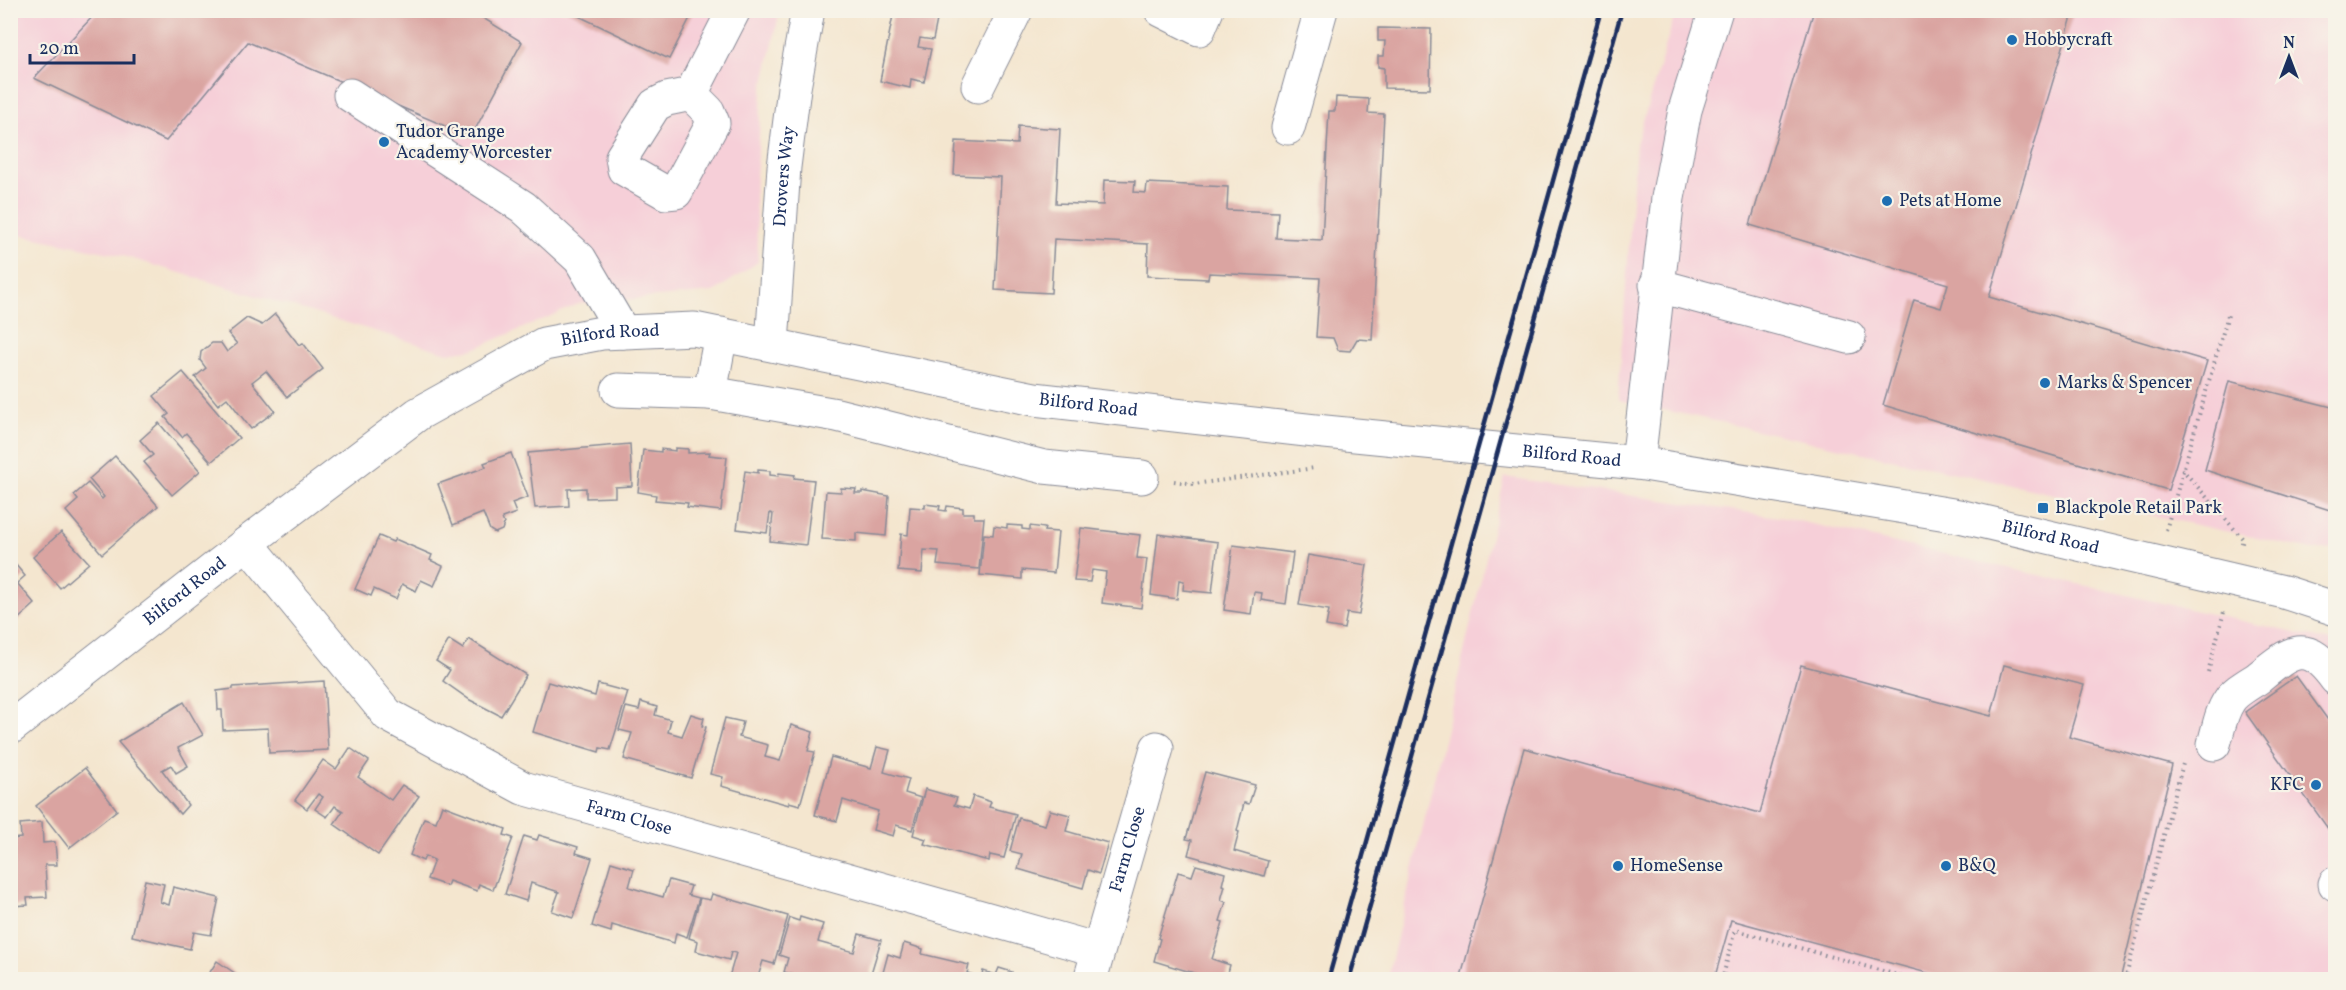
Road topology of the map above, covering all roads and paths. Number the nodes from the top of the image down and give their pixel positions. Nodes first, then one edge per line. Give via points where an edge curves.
1 (734, 10) edge
2 (808, 10) edge
3 (1016, 10) edge
4 (1161, 10) edge
5 (1207, 10) edge
6 (1320, 10) edge
7 (1716, 10) edge
8 (978, 86) dead end
9 (691, 94) dead end
10 (350, 95) dead end
11 (1288, 128) dead end
12 (1656, 285) junction
13 (2228, 315) dead end
14 (623, 332) junction
15 (721, 334) junction
16 (1849, 337) dead end
17 (772, 344) junction
18 (618, 390) dead end
19 (710, 393) junction
20 (1638, 463) junction
21 (1318, 467) dead end
22 (2182, 469) junction
23 (1142, 477) joint
24 (247, 543) junction
25 (2157, 562) junction
26 (2233, 580) junction
27 (2336, 587) edge
28 (2284, 592) junction
29 (2336, 609) edge
30 (2206, 678) dead end
31 (2336, 679) edge
32 (10, 728) edge
33 (2214, 744) dead end
34 (1157, 748) dead end
35 (2184, 760) dead end
36 (1094, 965) edge
37 (1722, 980) edge
38 (1915, 980) edge
39 (2125, 980) edge

1 - 9 street
2 - 17 street, Drovers Way via 784,167
3 - 8 street
4 - 5 street via 1199,29
6 - 11 street
7 - 12 street via 1685,110
10 - 14 street via 523,207 580,259
12 - 16 street
12 - 20 street
13 - 22 path
14 - 15 street, Bilford Road via 694,329
14 - 24 street, Bilford Road via 544,344 418,414
15 - 17 street, Bilford Road
15 - 19 street
17 - 20 street, Bilford Road via 1034,399
18 - 19 street
19 - 23 street via 837,415 1044,467
20 - 25 street, Bilford Road via 1959,516
21 - 23 path via 1194,484
22 - 25 path
22 - 26 path via 2243,538
24 - 32 street, Bilford Road
24 - 36 street, Farm Close via 388,716 523,788
25 - 26 street, Bilford Road
26 - 28 street, Bilford Road
26 - 30 path
27 - 28 street, Bilford Road
28 - 29 street, Bilford Road
31 - 33 street via 2323,661 2311,653 2282,659 2229,700
34 - 36 street, Farm Close
35 - 39 path
37 - 38 path via 1735,930

